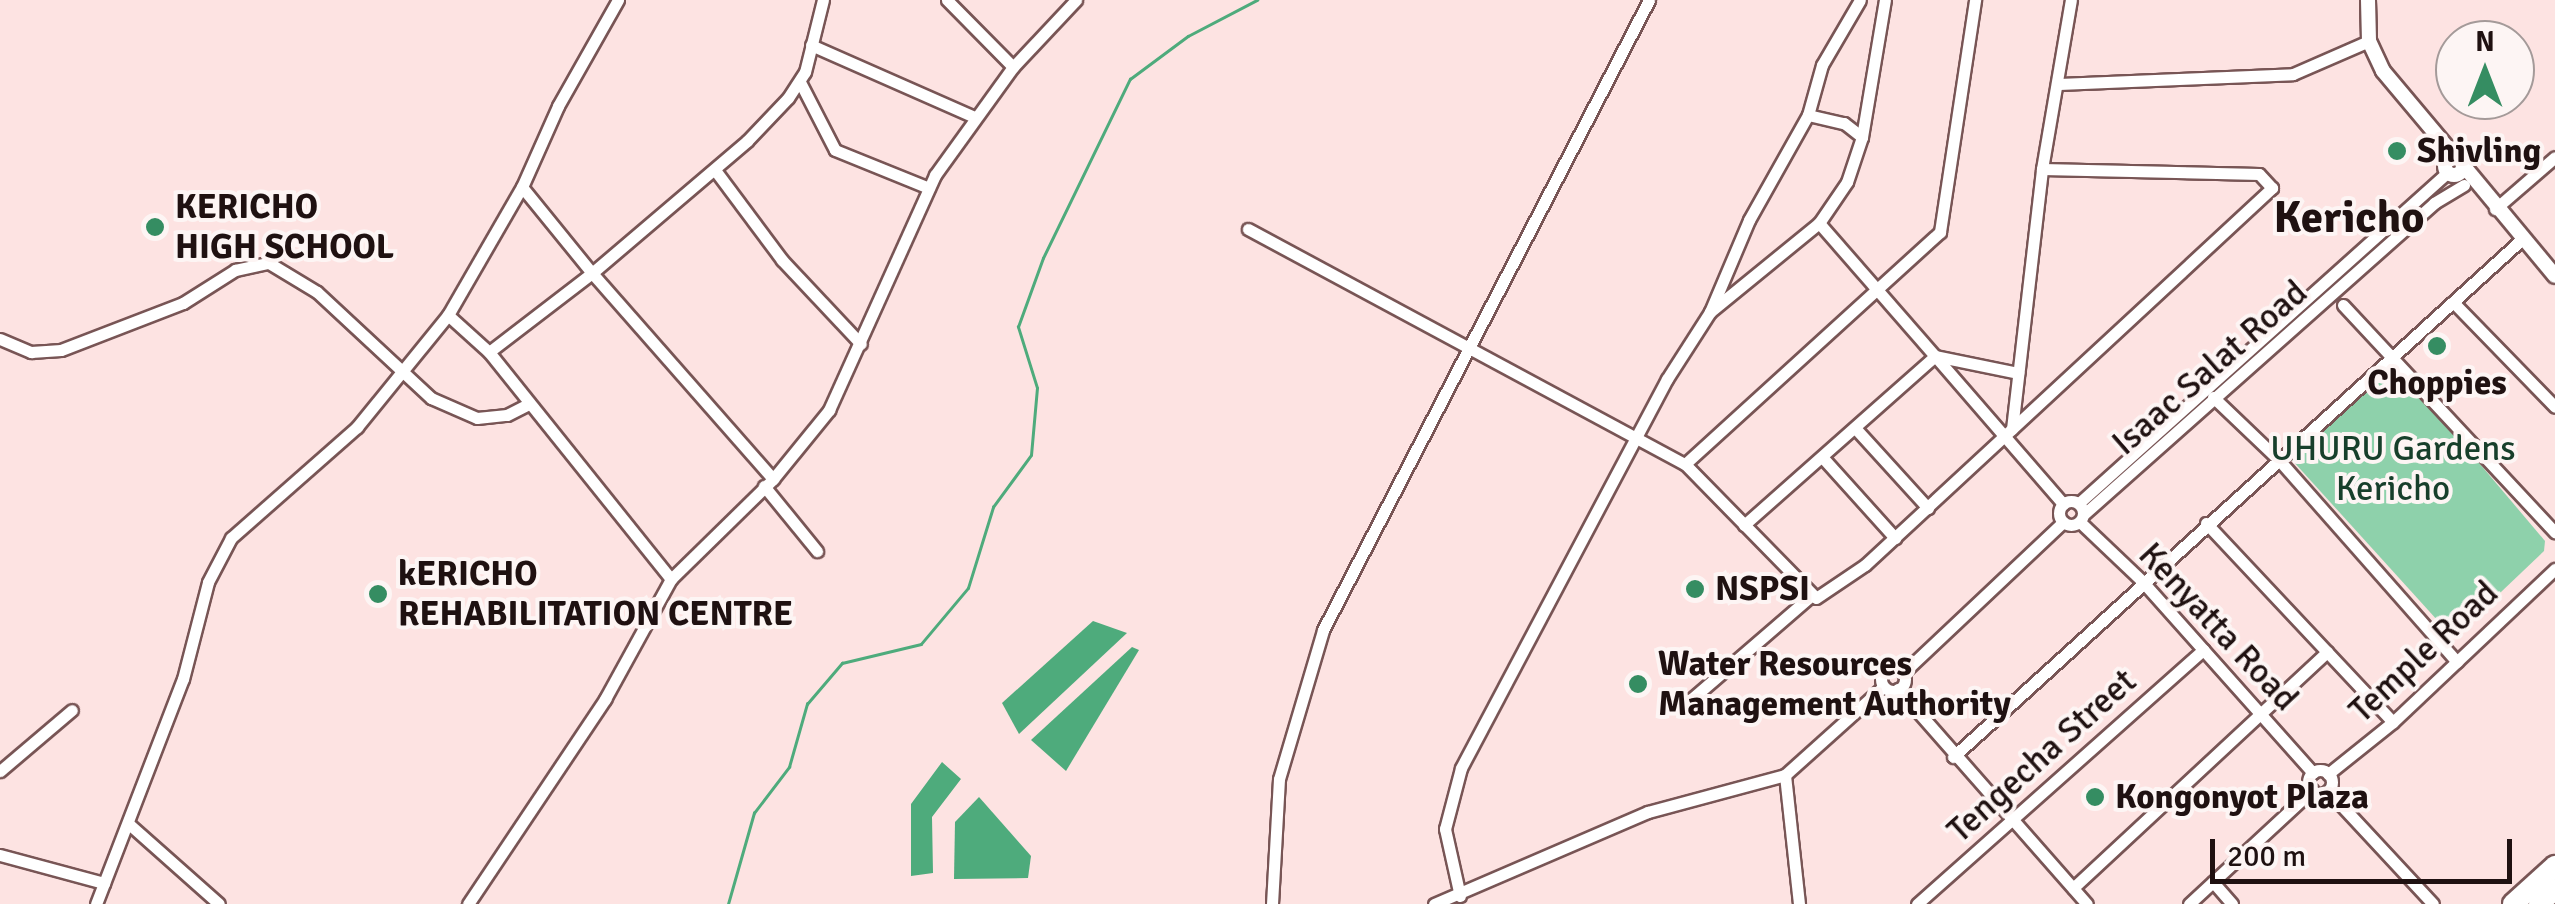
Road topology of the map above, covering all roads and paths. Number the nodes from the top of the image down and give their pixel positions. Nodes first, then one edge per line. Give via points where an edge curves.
1 (618, 0) edge
2 (823, 0) edge
3 (947, 0) edge
4 (1076, 0) edge
5 (1649, 0) edge
6 (1860, 0) edge
7 (1884, 0) edge
8 (1975, 0) edge
9 (2072, 0) edge
10 (2368, 0) edge
11 (2369, 41) junction
12 (812, 45) junction
13 (1013, 67) junction
14 (800, 82) junction
15 (2058, 84) junction
16 (1808, 115) junction
17 (974, 117) junction
18 (1862, 137) junction
19 (2555, 158) edge
20 (2042, 169) junction
21 (715, 170) junction
22 (2457, 173) junction
23 (522, 187) junction
24 (929, 188) junction
25 (2496, 209) junction
26 (1819, 223) junction
27 (1248, 229) dead end
28 (2522, 239) junction
29 (592, 272) junction
30 (2329, 276) junction
31 (2555, 276) edge
32 (2316, 287) junction
33 (1876, 288) junction
34 (2341, 290) junction
35 (2328, 302) junction
36 (2453, 302) junction
37 (2343, 305) junction
38 (1710, 312) junction
39 (448, 315) junction
40 (0, 339) edge
41 (862, 344) junction
42 (1470, 345) junction
43 (489, 352) junction
44 (1935, 356) junction
45 (2392, 360) junction
46 (400, 370) junction
47 (2018, 373) junction
48 (2204, 389) junction
49 (2217, 401) junction
50 (527, 405) junction
51 (2555, 407) edge
52 (1856, 429) junction
53 (2007, 433) junction
54 (1638, 434) junction
55 (1823, 458) junction
56 (2279, 460) junction
57 (1684, 464) junction
58 (768, 482) junction
59 (2063, 504) junction
60 (1928, 508) junction
61 (2081, 513) junction
62 (2063, 522) junction
63 (2206, 523) junction
64 (1744, 525) junction
65 (2555, 532) edge
66 (1895, 538) junction
67 (817, 551) dead end
68 (2555, 569) edge
69 (671, 579) junction
70 (2142, 581) junction
71 (1812, 596) junction
72 (2204, 650) junction
73 (2327, 652) junction
74 (2456, 662) junction
75 (1902, 673) junction
76 (1884, 687) junction
77 (1898, 690) junction
78 (1688, 702) dead end
79 (72, 710) dead end
80 (2261, 712) junction
81 (2393, 722) junction
82 (1953, 757) junction
83 (0, 771) edge
84 (2313, 773) junction
85 (2328, 774) junction
86 (1785, 775) junction
87 (2312, 790) junction
88 (2328, 791) junction
89 (2012, 822) junction
90 (129, 824) junction
91 (0, 855) edge
92 (2555, 866) edge
93 (2213, 882) junction
94 (104, 883) junction
95 (2073, 888) junction
96 (2555, 889) edge
97 (1460, 896) junction
98 (96, 904) edge
99 (219, 904) edge
100 (468, 904) edge
101 (1272, 904) edge
102 (1434, 904) edge
103 (1798, 904) edge
104 (1918, 904) edge
105 (2087, 904) edge
106 (2189, 904) edge
107 (2232, 904) edge
108 (2433, 904) edge
109 (2513, 904) edge
110 (2539, 904) edge

1 - 23 street
2 - 12 street
3 - 13 street
4 - 13 street
5 - 42 street
6 - 16 street via 1822,65
7 - 18 street
8 - 33 street via 1945,223
9 - 15 street
10 - 11 street
11 - 15 street via 2293,74
11 - 22 street
12 - 14 street
12 - 17 street
13 - 17 street
14 - 21 street
14 - 24 street via 836,150
15 - 20 street
16 - 18 street via 1844,123
16 - 38 street via 1748,220
17 - 24 street
18 - 26 street via 1847,182
19 - 25 street
20 - 47 street
20 - 53 street via 2259,174 2272,188
21 - 29 street
21 - 41 street via 782,260
22 - 25 street
22 - 30 street
22 - 34 street, Isaac Salat Road
23 - 29 street
23 - 39 street
24 - 41 street
25 - 28 street
26 - 33 street
26 - 38 street
27 - 42 street
28 - 31 street
28 - 36 street
29 - 43 street
29 - 58 street
30 - 32 street
30 - 34 street
32 - 35 street
32 - 48 street
33 - 44 street
33 - 57 street
34 - 35 street, Isaac Salat Road
34 - 37 street
35 - 37 street
35 - 49 street, Isaac Salat Road
36 - 45 street
36 - 51 street
37 - 45 street
38 - 54 street
39 - 43 street
39 - 46 street
40 - 46 street via 31,352 61,350 183,303 236,270 269,263 317,292
41 - 58 street via 829,410
42 - 54 street
42 - 101 street via 1311,662 1280,780
43 - 50 street
44 - 47 street
44 - 52 street
44 - 53 street
45 - 56 street
45 - 65 street
46 - 50 street via 432,398 478,418
46 - 90 street via 357,427 231,538 208,582 184,679
47 - 53 street
48 - 49 street
48 - 61 street
49 - 56 street
49 - 61 street, Isaac Salat Road
50 - 69 street
52 - 55 street
52 - 60 street
53 - 59 street
53 - 60 street
54 - 57 street
54 - 97 street via 1452,789 1446,852
55 - 64 street
55 - 66 street
56 - 63 street
56 - 74 street
57 - 64 street
58 - 67 street
58 - 69 street
59 - 61 street
59 - 62 street
60 - 66 street
61 - 62 street
61 - 70 street, Kenyatta Road
62 - 75 street
63 - 70 street
63 - 73 street
64 - 71 street
66 - 71 street via 1829,593
68 - 74 street, Temple Road
69 - 100 street via 605,699
70 - 72 street, Kenyatta Road
70 - 82 street
71 - 78 street
72 - 80 street, Kenyatta Road
72 - 89 street, Tengecha Street
73 - 80 street
73 - 81 street
74 - 81 street, Temple Road
75 - 76 street via 1886,669
75 - 77 street
76 - 77 street
76 - 86 street
77 - 82 street
79 - 83 street
80 - 84 street, Kenyatta Road
80 - 95 street
81 - 85 street, Temple Road
82 - 89 street
84 - 85 street
84 - 87 street
85 - 88 street
86 - 97 street via 1648,812
86 - 103 street
87 - 88 street
87 - 93 street
88 - 108 street
89 - 95 street
89 - 104 street, Tengecha Street
90 - 94 street
90 - 99 street
91 - 94 street
92 - 109 highway
93 - 106 street
93 - 107 street
94 - 98 street
95 - 105 street
96 - 110 highway
97 - 102 street

